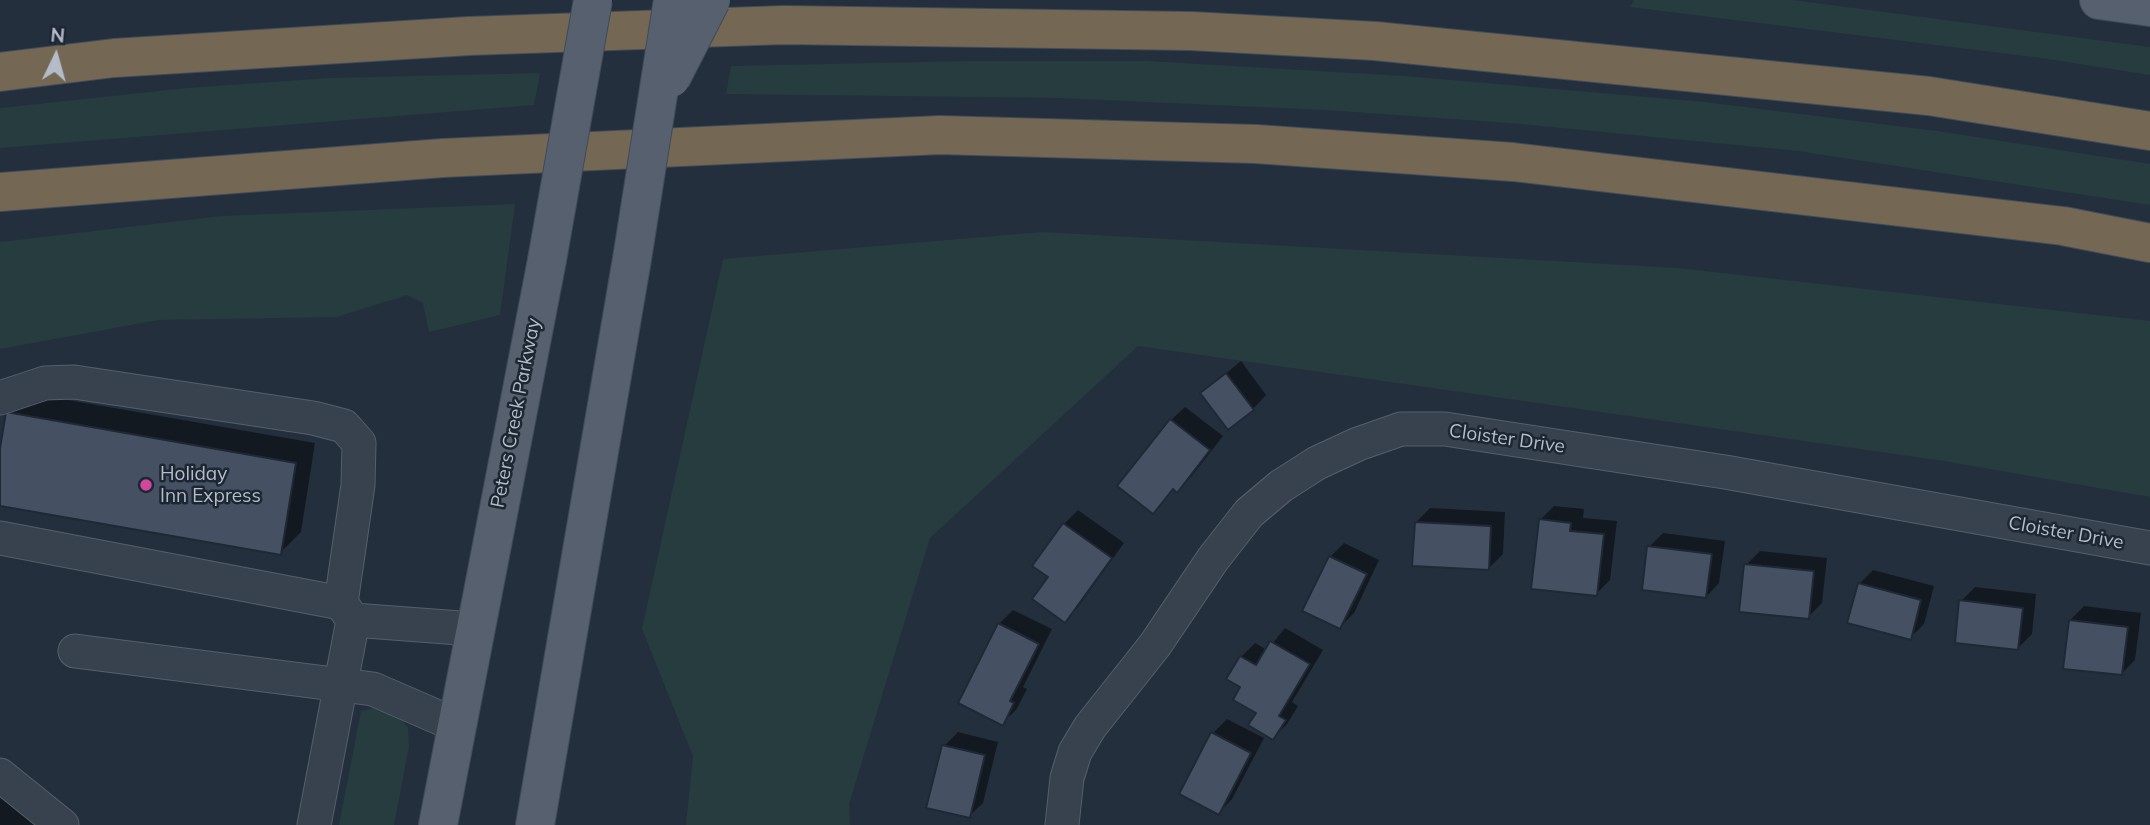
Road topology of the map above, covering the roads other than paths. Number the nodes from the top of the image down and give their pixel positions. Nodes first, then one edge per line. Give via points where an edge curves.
1 (593, 0) edge
2 (673, 0) edge
3 (711, 0) edge
4 (2099, 0) edge
5 (2150, 7) edge
6 (0, 72) edge
7 (656, 108) junction
8 (2150, 131) edge
9 (38, 188) junction
10 (0, 192) edge
11 (0, 210) edge
12 (2150, 243) edge
13 (0, 398) edge
14 (0, 538) edge
15 (2150, 548) edge
16 (347, 611) junction
17 (474, 629) junction
18 (75, 651) dead end
19 (340, 685) junction
20 (456, 725) junction
21 (0, 775) edge
22 (62, 825) edge
23 (314, 825) edge
24 (438, 825) edge
25 (535, 825) edge
26 (1062, 825) edge

1 - 17 main road, Peters Creek Parkway, bridge
2 - 7 main road, bridge
3 - 7 main road, bridge
4 - 5 main road
6 - 8 highway via 114,58 469,36 743,26 1191,31 1375,41 1929,96
7 - 25 main road, bridge
9 - 10 highway
9 - 11 highway
9 - 12 highway via 443,158 940,135 1256,144 1513,162 2063,226
13 - 16 street via 45,383 74,382 344,426 359,443
14 - 16 street
15 - 26 street, Cloister Drive via 1725,472 1445,429 1401,429 1317,463 1281,485 1249,513 1075,752
16 - 17 street
16 - 19 street
17 - 20 main road, Peters Creek Parkway
18 - 19 street
19 - 20 street via 373,689
19 - 23 street
20 - 24 main road, Peters Creek Parkway
21 - 22 street

